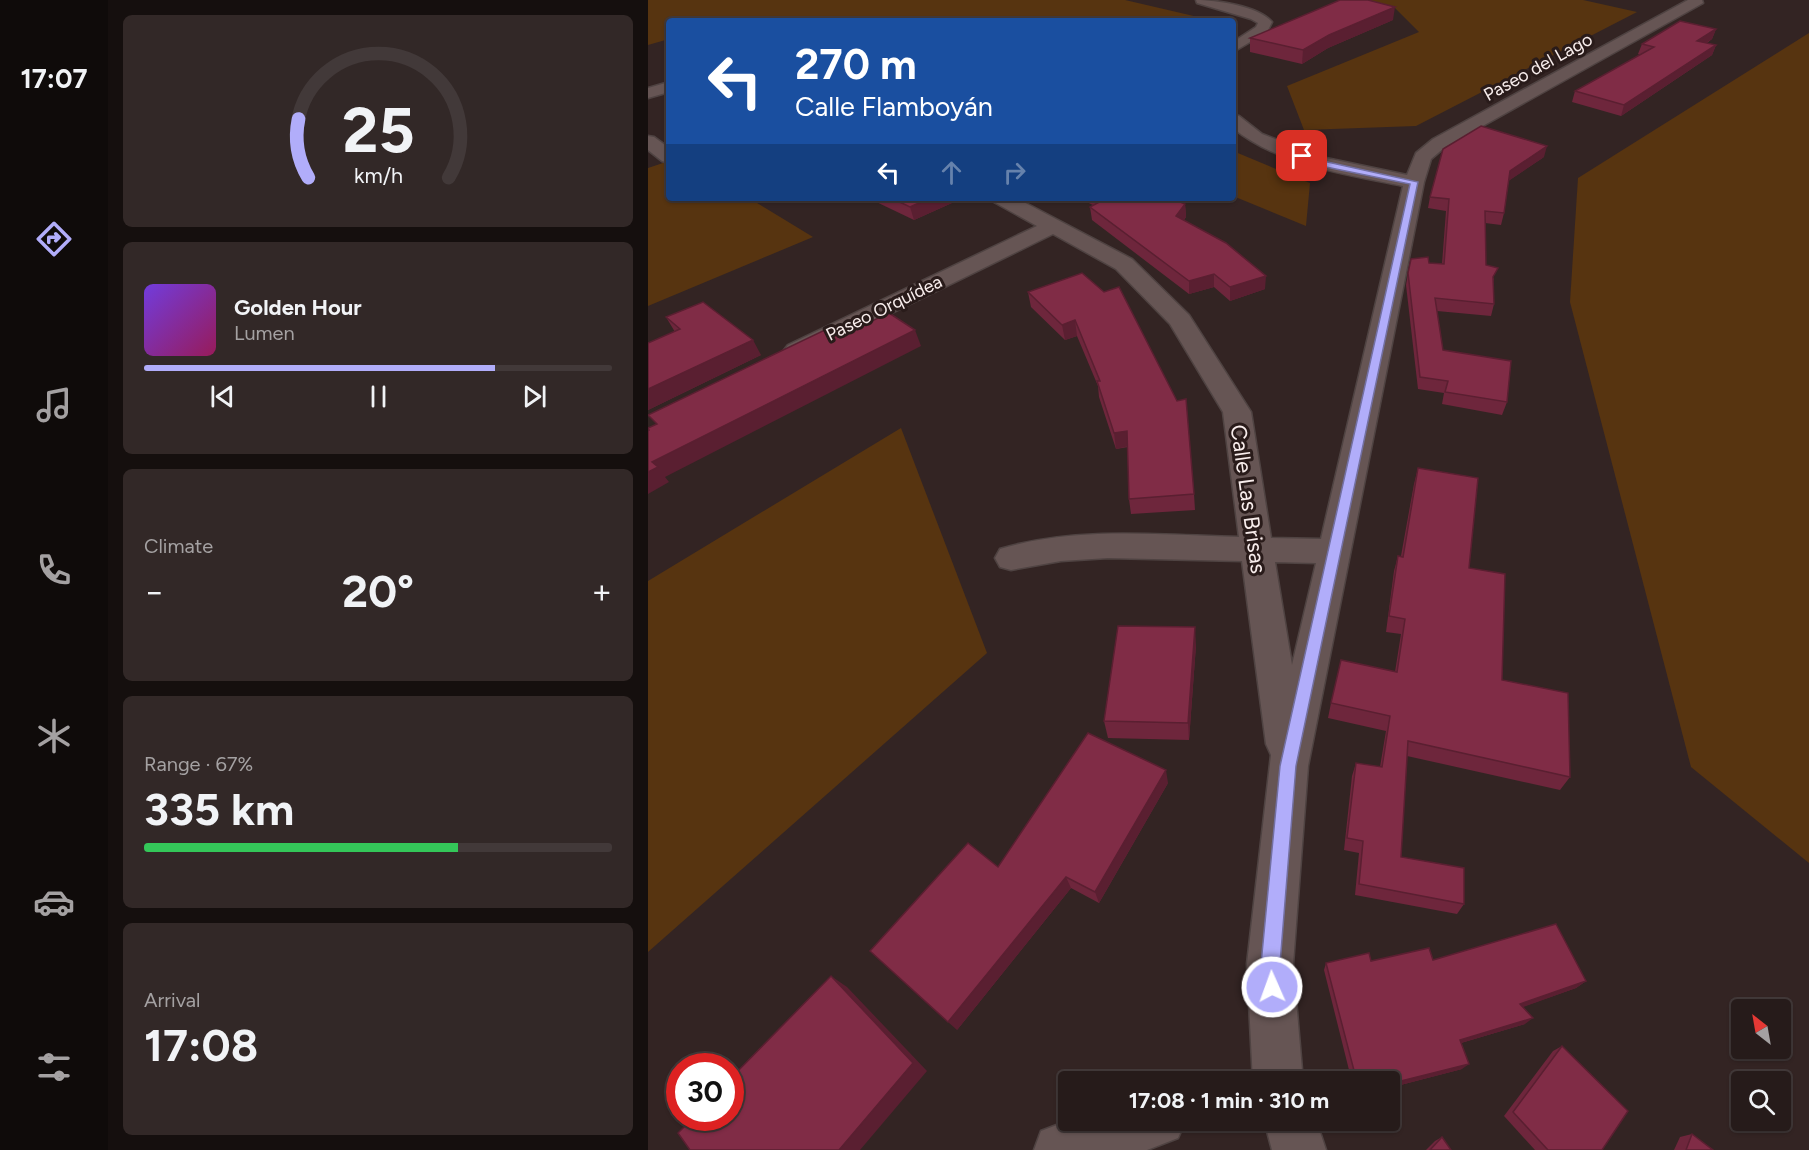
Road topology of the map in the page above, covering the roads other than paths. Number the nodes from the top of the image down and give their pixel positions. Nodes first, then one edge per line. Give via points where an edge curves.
1 (1202, 0) edge
2 (1695, 0) edge
3 (1236, 46) edge
4 (666, 88) edge
5 (648, 93) edge
6 (1236, 122) edge
7 (648, 141) edge
8 (666, 156) edge
9 (1414, 182) junction
10 (1007, 201) edge
11 (1054, 225) junction
12 (774, 362) edge
13 (1257, 548) junction
14 (1335, 551) junction
15 (1011, 558) dead end
16 (1288, 766) junction
17 (1277, 1071) edge
18 (1123, 1131) edge
19 (1293, 1131) edge
20 (1060, 1150) edge
21 (1299, 1150) edge

1 - 3 street via 1265,22 1262,29
2 - 9 street, Paseo del Lago via 1696,3 1439,143 1423,156
4 - 5 street
6 - 9 street via 1256,138 1321,163
7 - 8 street
9 - 14 street, Paseo del Lago
10 - 11 street, Calle Las Brisas
11 - 12 street, Paseo Orquídea
11 - 13 street, Calle Las Brisas via 1124,264 1180,320 1237,412
13 - 14 street
13 - 15 street via 1108,546
13 - 16 street, Calle Las Brisas
14 - 16 street, Paseo del Lago
16 - 17 street via 1270,964
18 - 20 street
19 - 21 street

